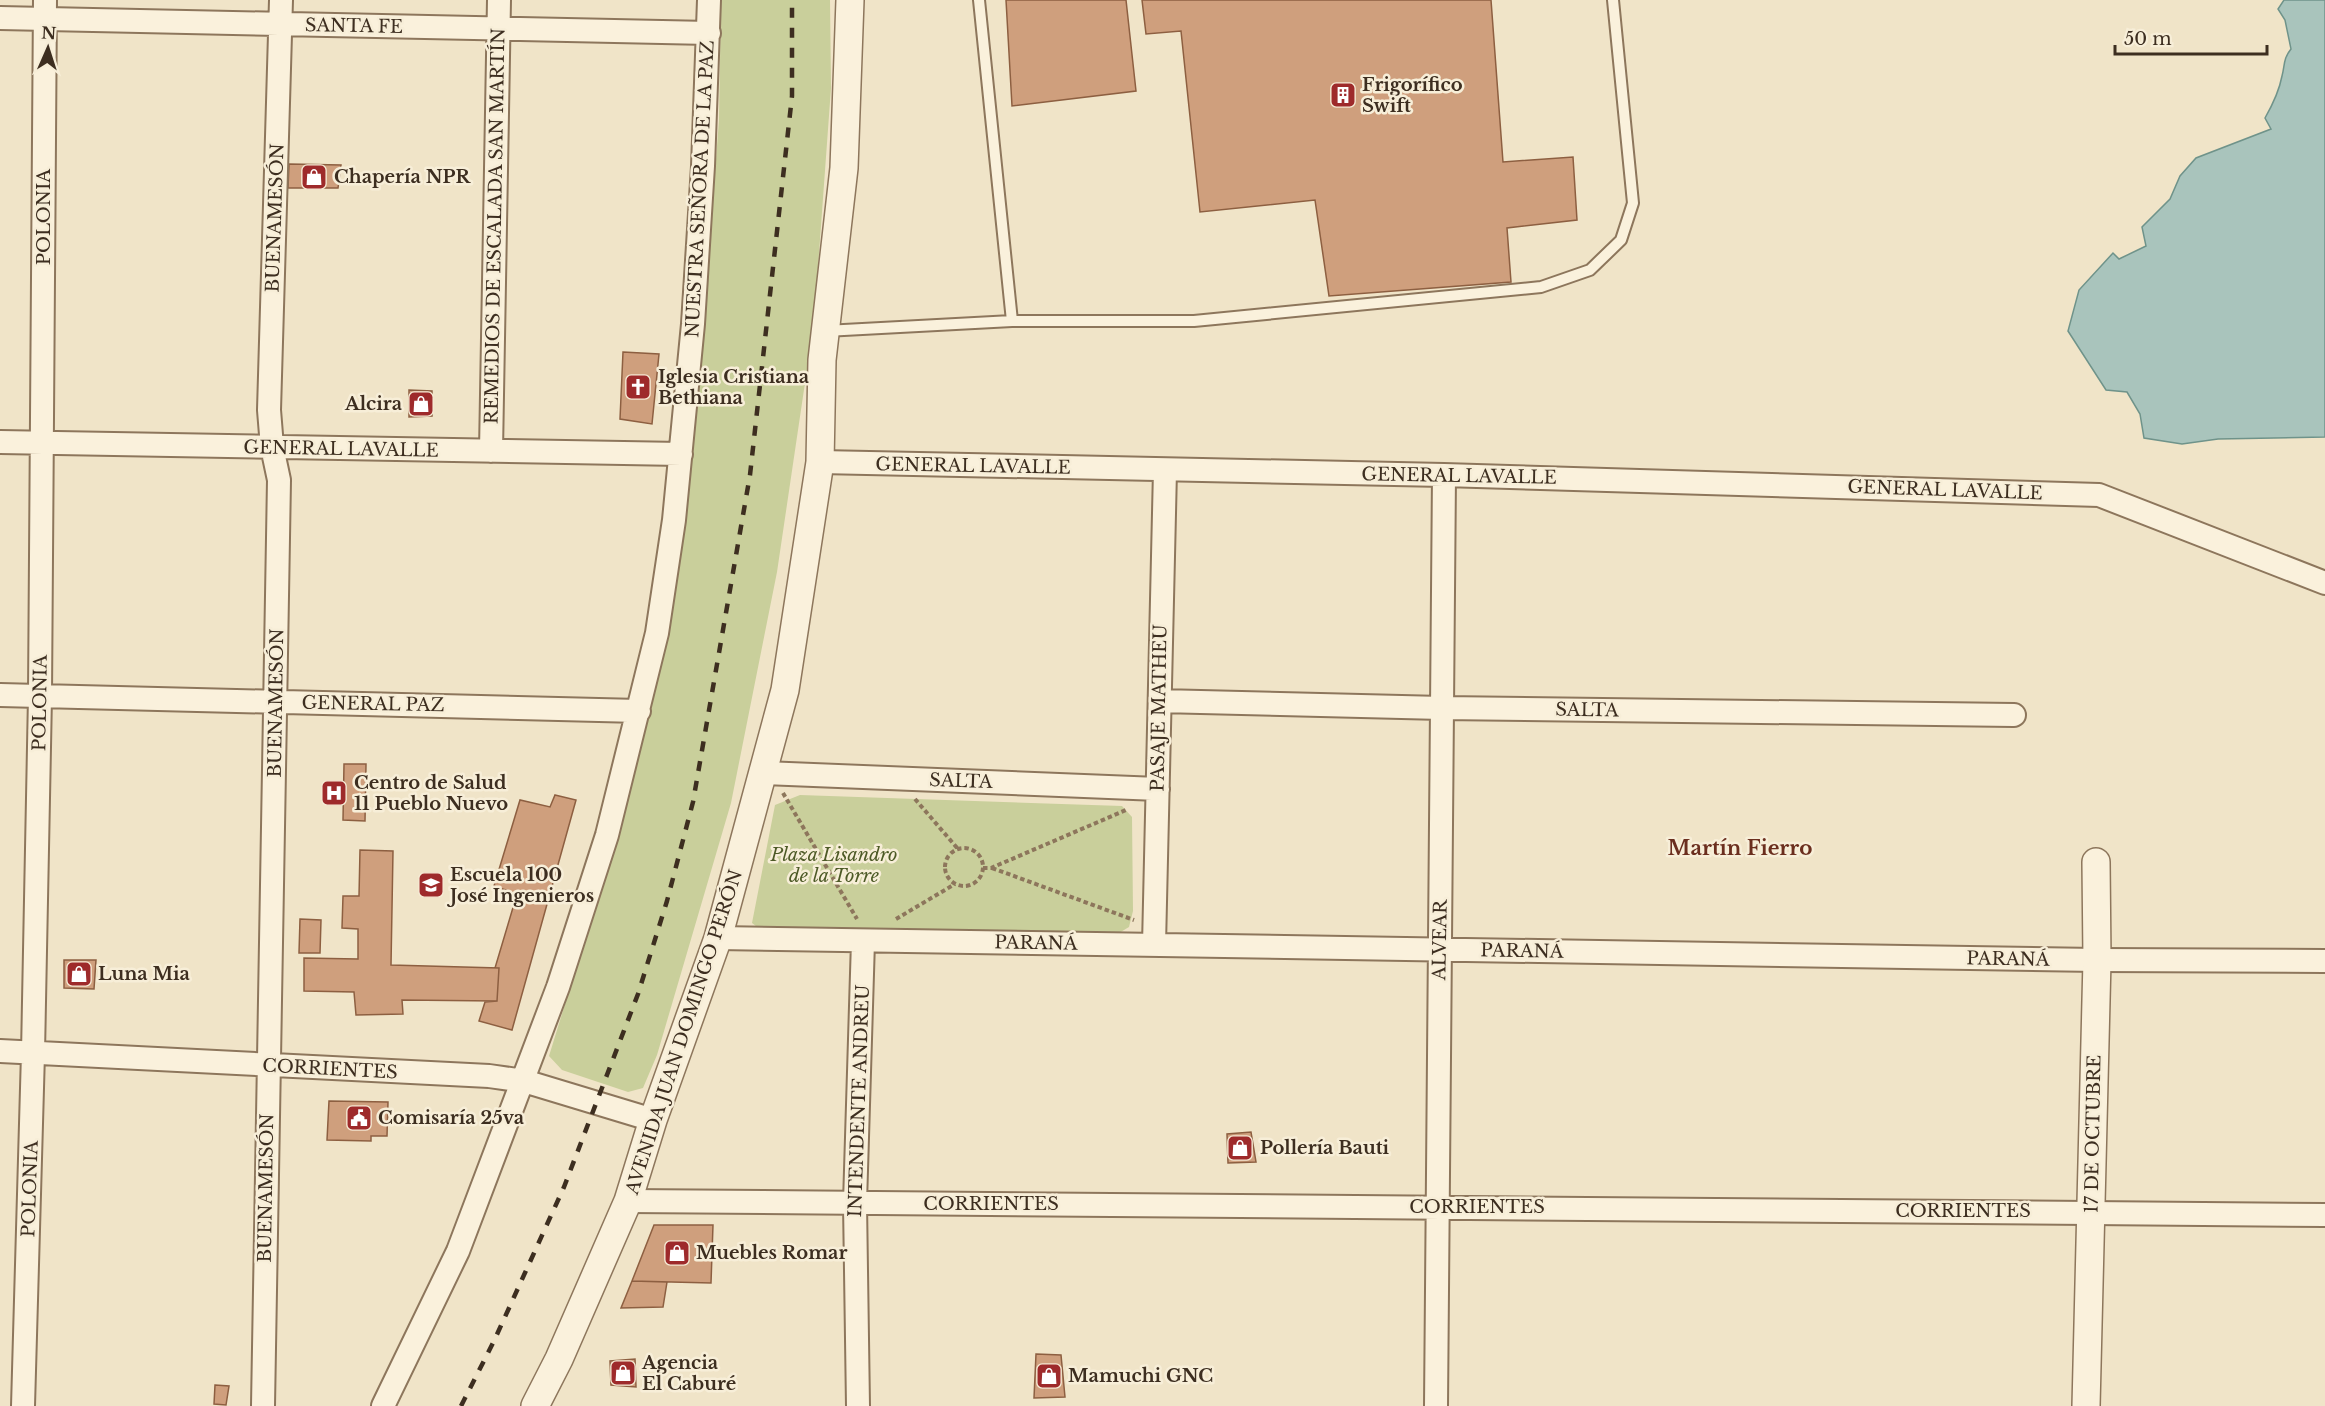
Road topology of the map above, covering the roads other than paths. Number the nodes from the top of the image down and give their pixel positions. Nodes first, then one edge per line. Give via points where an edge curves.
1 (281, 0) edge
2 (499, 0) edge
3 (709, 0) edge
4 (850, 0) edge
5 (979, 0) edge
6 (1613, 0) edge
7 (45, 10) edge
8 (0, 18) edge
9 (280, 24) junction
10 (500, 29) junction
11 (709, 33) junction
12 (1012, 321) junction
13 (825, 331) junction
14 (0, 442) edge
15 (43, 444) junction
16 (272, 447) junction
17 (491, 451) junction
18 (681, 454) junction
19 (820, 462) junction
20 (1165, 470) junction
21 (1444, 475) junction
22 (2325, 583) edge
23 (0, 695) edge
24 (40, 696) junction
25 (1160, 701) junction
26 (276, 702) junction
27 (1442, 708) junction
28 (639, 711) junction
29 (2014, 715) dead end
30 (772, 774) junction
31 (1158, 789) junction
32 (2096, 862) dead end
33 (860, 930) junction
34 (718, 938) junction
35 (1154, 938) junction
36 (1440, 950) junction
37 (2097, 960) junction
38 (2325, 961) edge
39 (0, 1051) edge
40 (33, 1053) junction
41 (267, 1066) junction
42 (524, 1082) junction
43 (653, 1120) junction
44 (628, 1201) junction
45 (855, 1203) junction
46 (1438, 1207) junction
47 (2092, 1212) junction
48 (2325, 1215) edge
49 (23, 1406) edge
50 (263, 1406) edge
51 (383, 1406) edge
52 (535, 1406) edge
53 (858, 1406) edge
54 (1436, 1406) edge
55 (2086, 1406) edge

1 - 9 street, BUENAMESÓN
2 - 10 street, REMEDIOS DE ESCALADA SAN MARTÍN
3 - 11 street, NUESTRA SEÑORA DE LA PAZ
4 - 13 street, AVENIDA JUAN DOMINGO PERÓN via 844,168
5 - 12 lane
6 - 12 lane via 1633,203 1621,240 1590,270 1541,287 1194,321
7 - 8 street, SANTA FE
7 - 9 street, SANTA FE
7 - 15 street, POLONIA
9 - 10 street, SANTA FE
9 - 16 street, BUENAMESÓN via 269,410
10 - 11 street, SANTA FE
10 - 17 street, REMEDIOS DE ESCALADA SAN MARTÍN
11 - 18 street, NUESTRA SEÑORA DE LA PAZ via 693,324
12 - 13 lane
13 - 19 street, AVENIDA JUAN DOMINGO PERÓN
14 - 15 street, GENERAL LAVALLE
15 - 16 street, GENERAL LAVALLE
15 - 24 street, POLONIA
16 - 17 street, GENERAL LAVALLE
16 - 26 street, BUENAMESÓN via 279,480
17 - 18 street, GENERAL LAVALLE
18 - 28 street, NUESTRA SEÑORA DE LA PAZ via 657,633
19 - 20 street, GENERAL LAVALLE
19 - 30 street, AVENIDA JUAN DOMINGO PERÓN
20 - 21 street, GENERAL LAVALLE
20 - 25 street, PASAJE MATHEU
21 - 22 street, GENERAL LAVALLE via 2099,495
21 - 27 street, ALVEAR
23 - 24 street, GENERAL PAZ
24 - 26 street, GENERAL PAZ
24 - 40 street, POLONIA
25 - 27 street, SALTA
25 - 31 street, PASAJE MATHEU
26 - 28 street, GENERAL PAZ
26 - 41 street, BUENAMESÓN
27 - 29 street, SALTA
27 - 36 street, ALVEAR
28 - 42 street, NUESTRA SEÑORA DE LA PAZ via 607,835
30 - 31 street, SALTA
30 - 34 street, AVENIDA JUAN DOMINGO PERÓN
31 - 35 street, PASAJE MATHEU
32 - 37 street, 17 DE OCTUBRE
33 - 34 street, PARANÁ
33 - 35 street, PARANÁ
33 - 45 street, INTENDENTE ANDREU
34 - 43 street, AVENIDA JUAN DOMINGO PERÓN
35 - 36 street, PARANÁ
36 - 37 street, PARANÁ
36 - 46 street, ALVEAR
37 - 38 street, PARANÁ
37 - 47 street, 17 DE OCTUBRE
39 - 40 street, CORRIENTES
40 - 41 street, CORRIENTES
40 - 49 street, POLONIA
41 - 42 street, CORRIENTES via 489,1076
41 - 50 street, BUENAMESÓN
42 - 43 street, CORRIENTES
42 - 51 street, NUESTRA SEÑORA DE LA PAZ via 458,1251
43 - 44 street, AVENIDA JUAN DOMINGO PERÓN
44 - 45 street, CORRIENTES
44 - 52 street, AVENIDA JUAN DOMINGO PERÓN
45 - 46 street, CORRIENTES
45 - 53 street, INTENDENTE ANDREU
46 - 47 street, CORRIENTES
46 - 54 street, ALVEAR
47 - 48 street, CORRIENTES
47 - 55 street, 17 DE OCTUBRE

